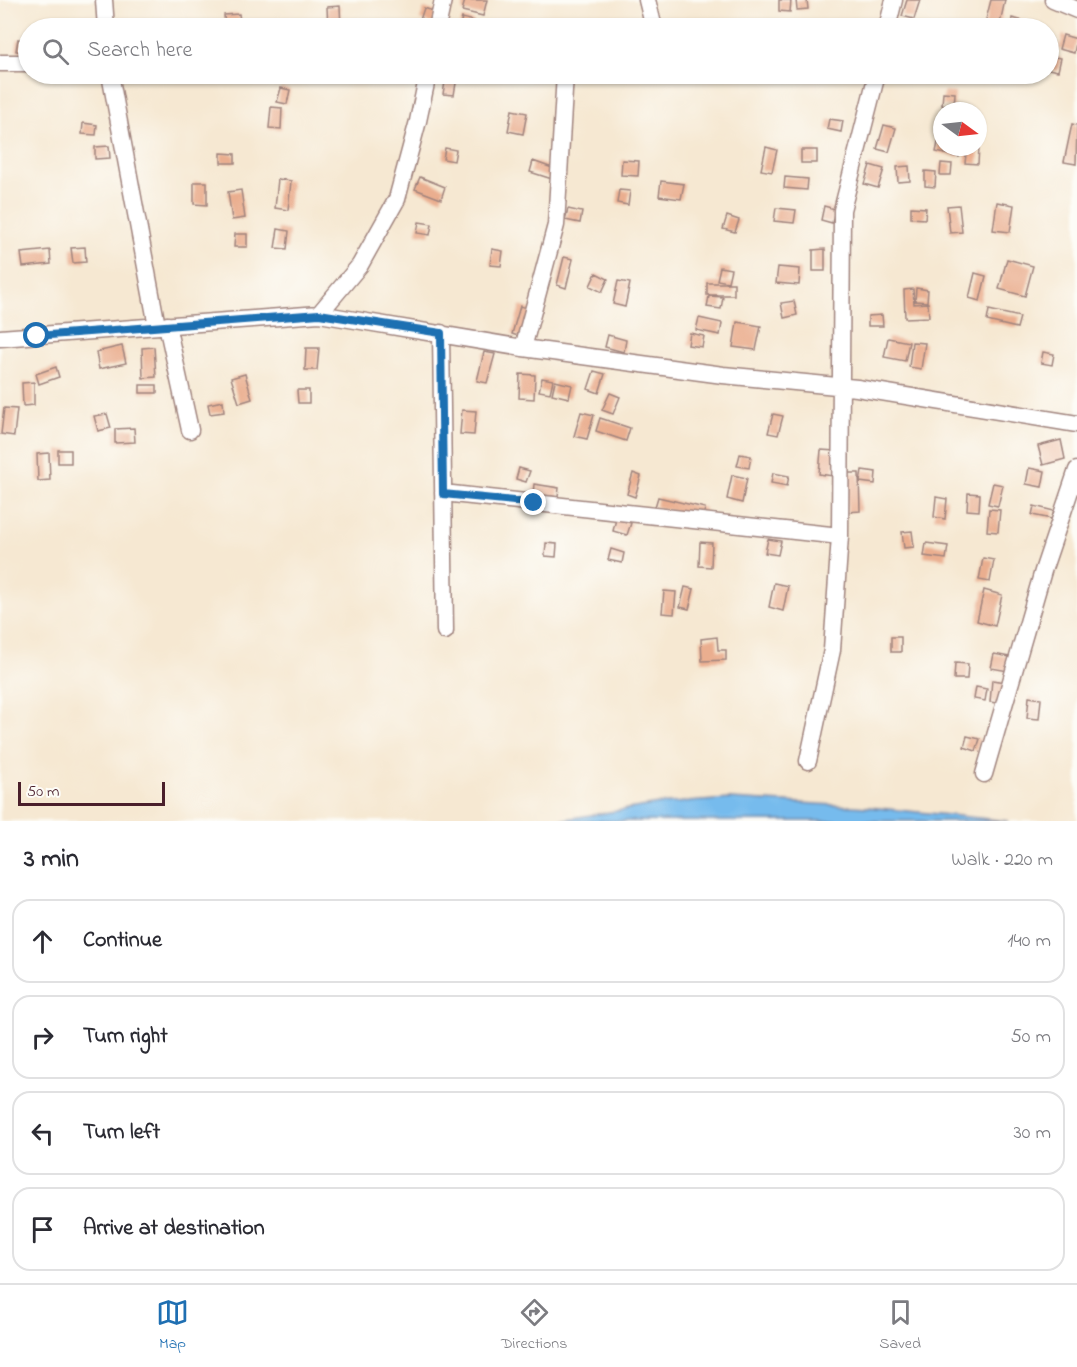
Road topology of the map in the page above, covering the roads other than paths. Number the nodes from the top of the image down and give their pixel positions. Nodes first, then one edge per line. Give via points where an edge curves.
1 (104, 0) edge
2 (443, 0) edge
3 (646, 0) edge
4 (894, 0) edge
5 (1053, 0) edge
6 (1077, 10) edge
7 (105, 18) edge
8 (439, 18) edge
9 (651, 18) edge
10 (890, 18) edge
11 (0, 63) edge
12 (18, 63) edge
13 (112, 84) edge
14 (426, 84) edge
15 (564, 84) edge
16 (874, 84) edge
17 (319, 314) junction
18 (162, 326) junction
19 (441, 333) junction
20 (0, 338) edge
21 (523, 348) junction
22 (839, 386) junction
23 (1077, 424) edge
24 (190, 430) dead end
25 (1077, 470) edge
26 (443, 494) junction
27 (840, 536) junction
28 (445, 631) dead end
29 (808, 761) dead end
30 (984, 774) dead end

1 - 7 street
2 - 8 street
3 - 9 street
4 - 10 street
5 - 6 street
11 - 12 street
13 - 18 street
14 - 17 street via 397,199 360,265
15 - 21 street via 556,225
16 - 22 street via 842,210
17 - 18 street
17 - 19 street
18 - 20 street
18 - 24 street
19 - 21 street
19 - 26 street
21 - 22 street
22 - 23 street
22 - 27 street
25 - 30 street
26 - 27 street
26 - 28 street
27 - 29 street via 832,650

